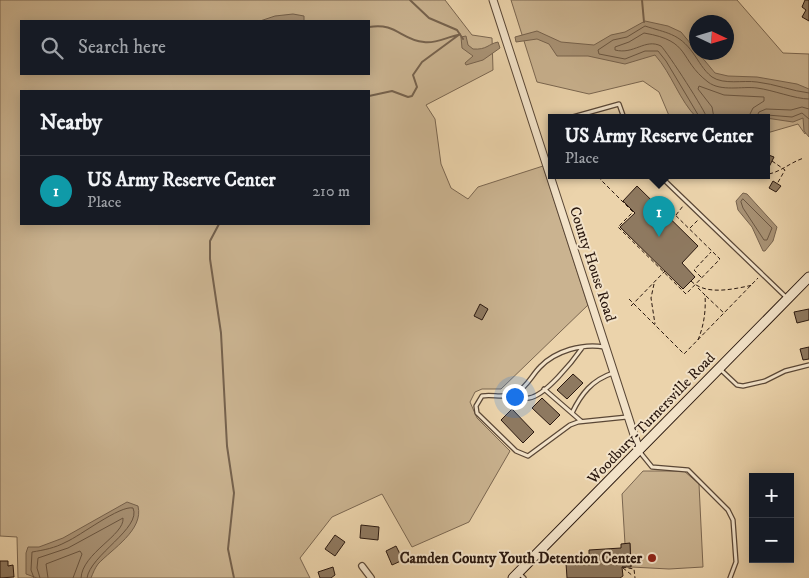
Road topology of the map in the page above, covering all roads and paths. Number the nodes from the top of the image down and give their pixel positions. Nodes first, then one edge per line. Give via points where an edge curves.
1 (493, 0) edge
2 (583, 114) edge
3 (623, 114) edge
4 (804, 158) dead end
5 (772, 162) dead end
6 (548, 167) edge
7 (785, 169) junction
8 (770, 173) edge
9 (552, 179) edge
10 (600, 179) edge
11 (663, 179) edge
12 (777, 184) dead end
13 (687, 202) junction
14 (663, 203) dead end
15 (676, 216) junction
16 (702, 216) junction
17 (690, 229) junction
18 (712, 251) junction
19 (665, 272) junction
20 (809, 277) edge
21 (701, 278) junction
22 (758, 278) dead end
23 (691, 281) dead end
24 (654, 283) junction
25 (694, 285) junction
26 (752, 285) junction
27 (697, 288) junction
28 (706, 295) junction
29 (628, 298) dead end
30 (787, 299) junction
31 (634, 303) junction
32 (631, 306) dead end
33 (724, 314) junction
34 (655, 325) junction
35 (697, 340) junction
36 (605, 347) junction
37 (583, 348) junction
38 (809, 365) edge
39 (718, 368) junction
40 (613, 372) junction
41 (544, 389) junction
42 (504, 396) junction
43 (572, 414) junction
44 (628, 417) junction
45 (582, 422) junction
46 (639, 450) junction
47 (362, 566) dead end
48 (519, 576) edge
49 (370, 578) edge
50 (635, 578) edge
51 (730, 578) edge

1 - 6 street, County House Road
2 - 3 lane via 619,104
4 - 7 path
5 - 7 path
7 - 8 path
7 - 12 path
9 - 36 street, County House Road
10 - 19 path via 633,212 618,227
11 - 13 lane
13 - 15 path
13 - 16 lane
14 - 15 path
15 - 17 path
16 - 17 path
16 - 30 lane
17 - 18 path
18 - 21 path via 694,270
18 - 21 path via 720,259
19 - 24 path
19 - 25 path via 686,294
20 - 30 main road, Woodbury-Turnersville Road
21 - 25 path
22 - 26 path
23 - 25 path
24 - 31 path
24 - 34 path via 651,298
25 - 27 path
26 - 27 path via 721,290
26 - 33 path
27 - 28 path
28 - 33 path
28 - 35 path via 706,314
29 - 31 path
30 - 39 main road, Woodbury-Turnersville Road
31 - 32 path
31 - 34 path
33 - 35 path
34 - 35 path via 684,354
36 - 37 lane via 593,345
36 - 40 street, County House Road
37 - 41 lane
37 - 42 lane via 558,353 540,366 522,390
38 - 39 lane via 785,371 765,382 743,386 737,385
39 - 46 main road, Woodbury-Turnersville Road
40 - 43 lane via 589,386
40 - 44 street, County House Road
41 - 42 lane via 529,398
41 - 43 lane
42 - 45 lane via 482,396 476,406 477,414 524,456 533,454 564,428
43 - 45 lane
44 - 45 lane
44 - 46 street, County House Road
46 - 48 main road, Woodbury-Turnersville Road
46 - 51 lane via 652,466 688,470 728,510 733,520 736,562
47 - 49 street
50 - 50 path via 634,569 622,567 628,572

